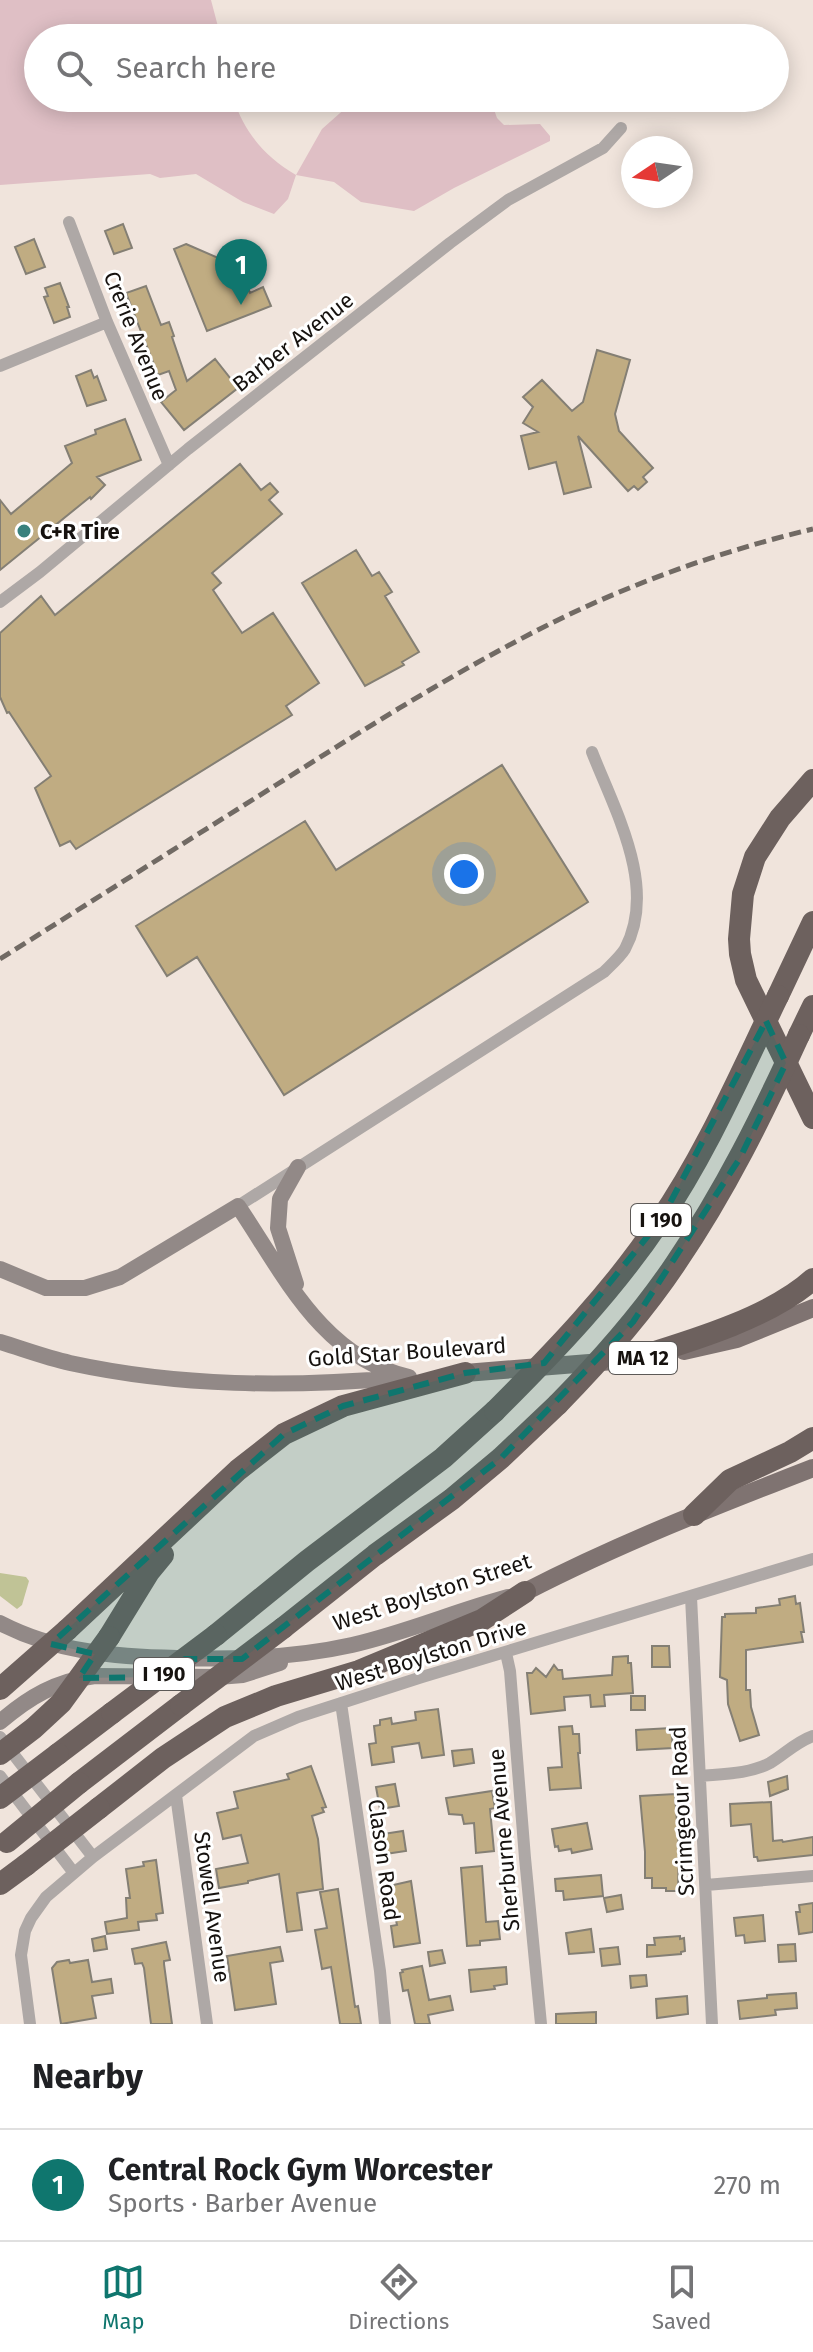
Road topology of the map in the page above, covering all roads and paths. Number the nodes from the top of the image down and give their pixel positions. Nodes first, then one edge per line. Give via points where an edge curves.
1 (621, 128) dead end
2 (69, 222) dead end
3 (107, 322) junction
4 (0, 366) edge
5 (169, 465) junction
6 (0, 602) edge
7 (592, 752) dead end
8 (813, 780) edge
9 (813, 922) edge
10 (813, 1006) edge
11 (813, 1118) edge
12 (298, 1167) junction
13 (238, 1206) junction
14 (0, 1269) edge
15 (813, 1279) edge
16 (300, 1297) junction
17 (813, 1308) edge
18 (0, 1342) edge
19 (0, 1352) edge
20 (40, 1354) junction
21 (626, 1361) junction
22 (465, 1373) junction
23 (409, 1377) junction
24 (813, 1438) edge
25 (813, 1468) edge
26 (238, 1470) junction
27 (694, 1515) junction
28 (813, 1559) edge
29 (525, 1592) junction
30 (691, 1597) junction
31 (0, 1623) edge
32 (320, 1652) junction
33 (506, 1653) junction
34 (0, 1689) edge
35 (341, 1703) junction
36 (0, 1722) edge
37 (813, 1736) edge
38 (0, 1737) edge
39 (0, 1754) edge
40 (0, 1776) edge
41 (701, 1776) junction
42 (176, 1795) junction
43 (0, 1798) edge
44 (3, 1844) edge
45 (93, 1857) junction
46 (74, 1873) junction
47 (813, 1876) edge
48 (0, 1884) edge
49 (706, 1885) junction
50 (30, 2024) edge
51 (207, 2024) edge
52 (385, 2024) edge
53 (541, 2024) edge
54 (712, 2024) edge

1 - 5 street, Barber Avenue via 603,148 508,200 450,243
2 - 3 street, Crerie Avenue
3 - 4 street
3 - 5 street, Crerie Avenue
5 - 6 street, Barber Avenue
7 - 12 street via 636,879 634,929 623,952 604,972
8 - 11 highway via 755,857 743,894 739,939 746,980
9 - 43 highway, I 190, bridge via 697,1160 661,1220 558,1349 443,1458
10 - 44 highway, I 190, bridge via 740,1158 677,1262 633,1322 558,1404 452,1499
12 - 13 street
12 - 16 main road via 280,1199 278,1228
13 - 14 main road via 120,1277 85,1288 46,1288
13 - 16 main road
15 - 21 highway via 745,1319
16 - 23 main road via 344,1348
17 - 21 main road, Gold Star Boulevard / MA 12 via 737,1339
18 - 20 main road, Gold Star Boulevard / MA 12
19 - 20 main road
20 - 23 main road, Gold Star Boulevard / MA 12 via 128,1374 195,1382 261,1385
21 - 22 main road, Gold Star Boulevard / MA 12
22 - 23 main road, Gold Star Boulevard / MA 12
22 - 26 highway via 343,1406 284,1434
24 - 27 highway via 730,1480
25 - 27 main road, West Boylston Street
26 - 34 highway, bridge
26 - 39 highway, bridge via 149,1572 61,1703
27 - 29 main road, West Boylston Street
28 - 30 street, West Boylston Drive
29 - 32 main road, West Boylston Street
29 - 48 highway, bridge via 482,1620 359,1671 225,1717 163,1758
30 - 33 street, West Boylston Drive
30 - 41 street, Scrimgeour Road
31 - 32 main road, West Boylston Street via 55,1645 133,1657 247,1659
32 - 36 main road via 243,1675 79,1678 35,1694
33 - 35 street, West Boylston Drive
33 - 53 street, Sherburne Avenue
35 - 42 street, West Boylston Drive via 254,1736
35 - 52 street, Clason Road
37 - 41 street via 769,1763
38 - 45 street
40 - 46 street
41 - 49 street, Scrimgeour Road
42 - 45 street, West Boylston Drive
42 - 51 street, Stowell Avenue
45 - 46 street, West Boylston Drive
46 - 50 street, West Boylston Drive via 46,1897 25,1931 21,1964
47 - 49 street
49 - 54 street, Scrimgeour Road

